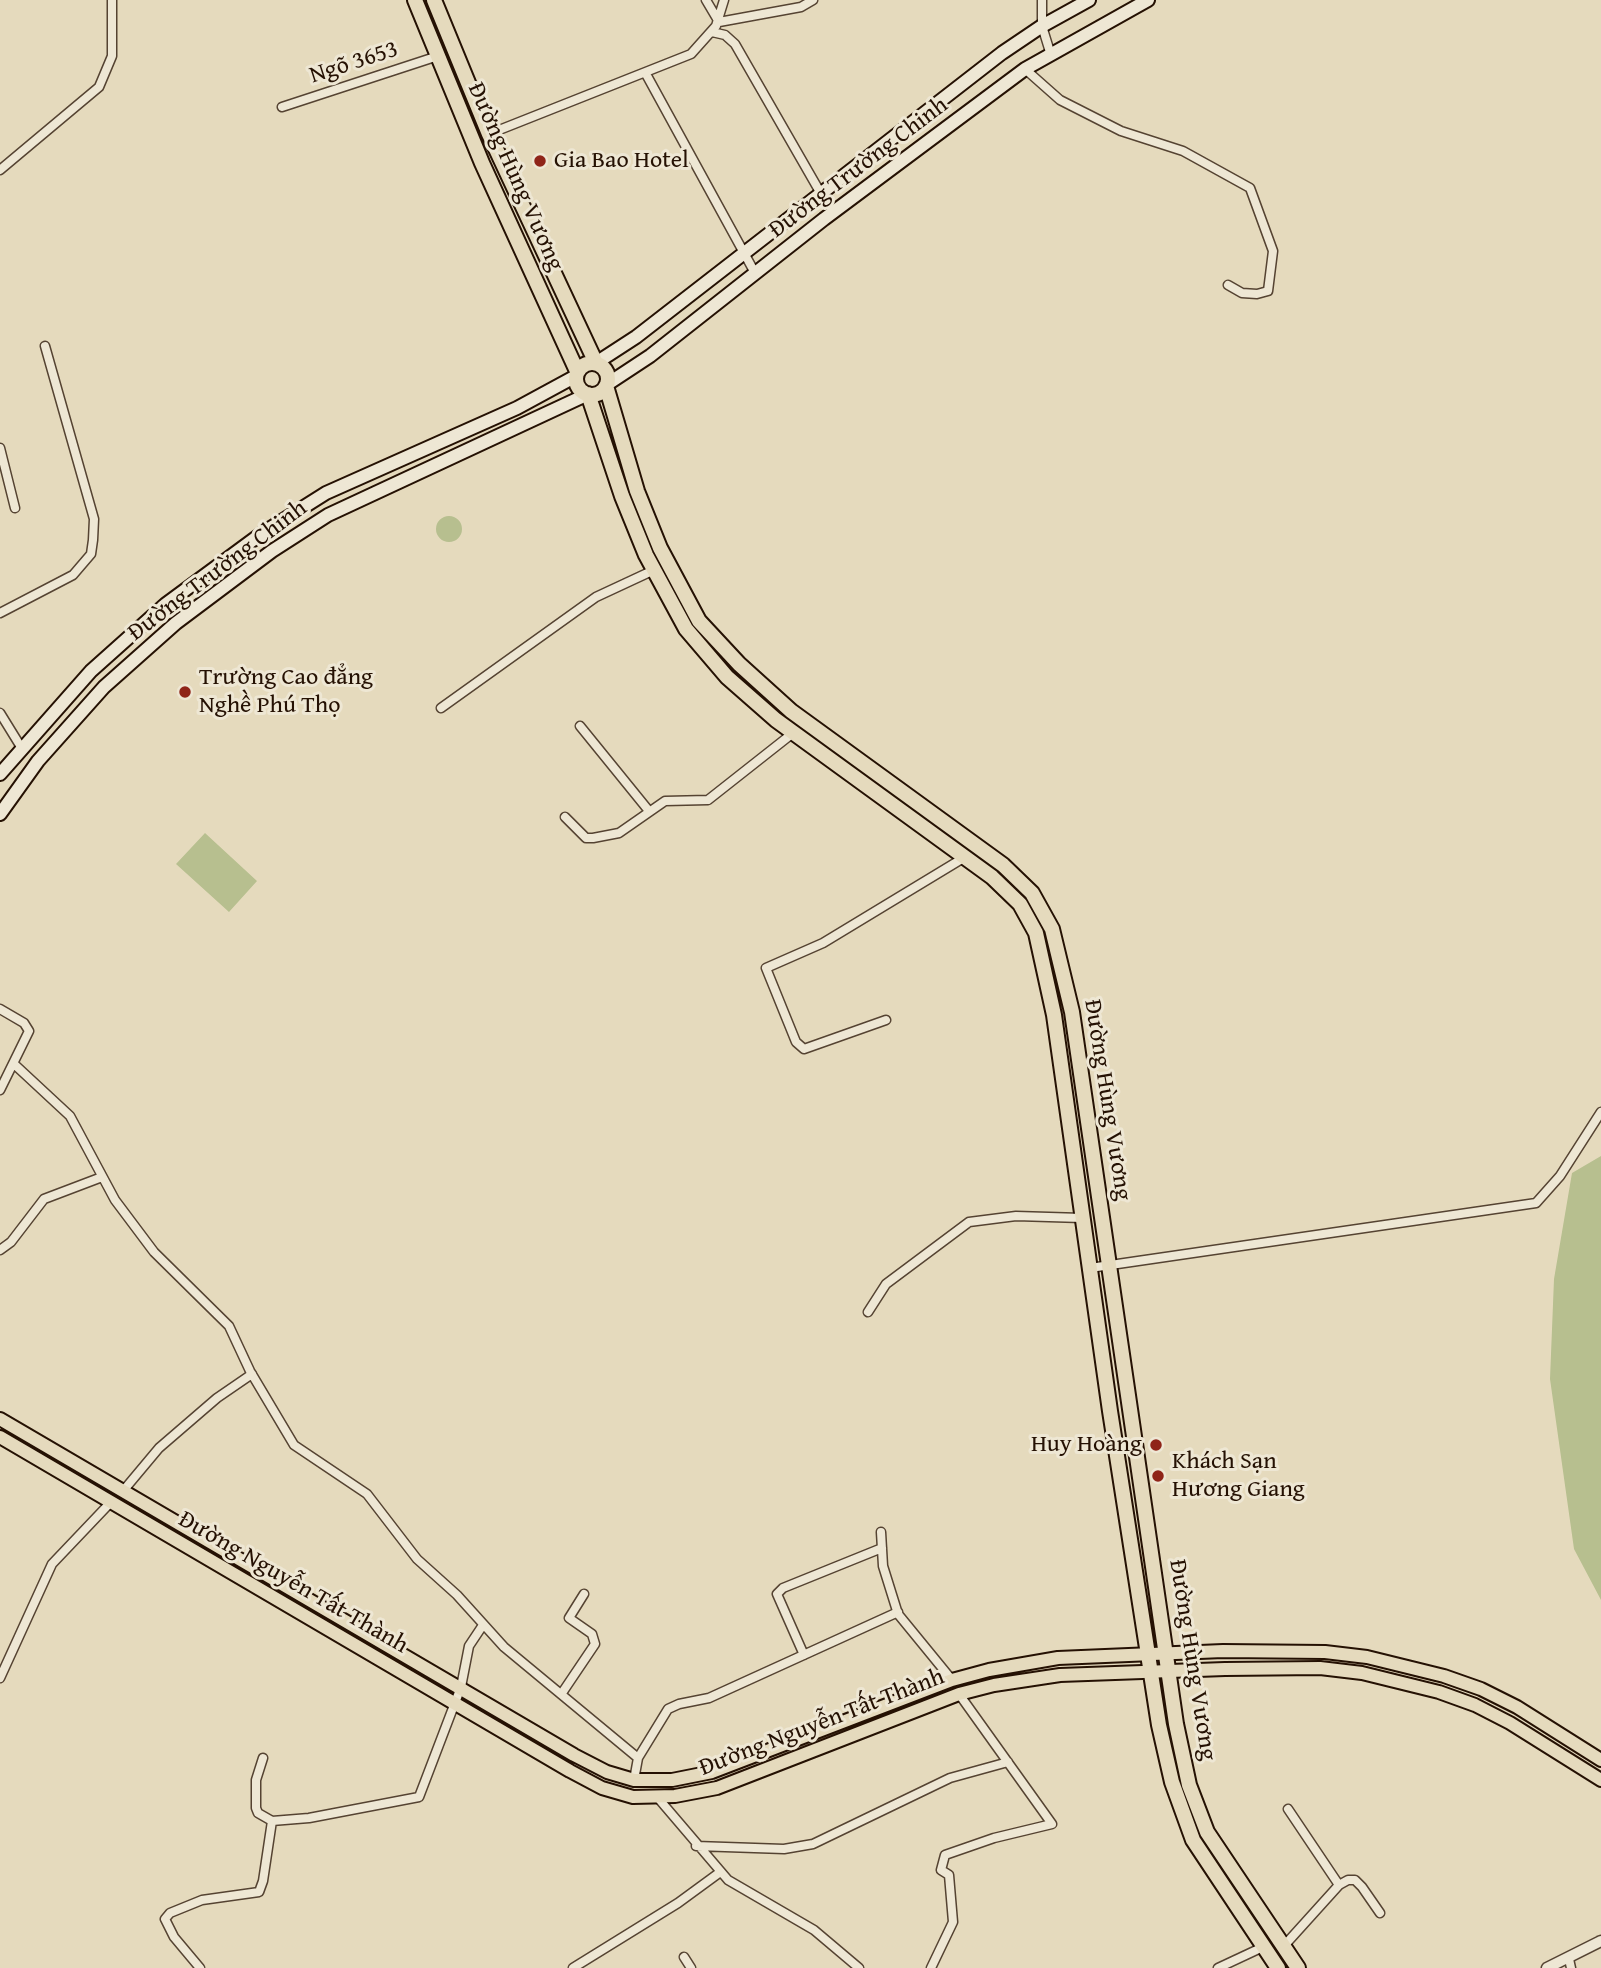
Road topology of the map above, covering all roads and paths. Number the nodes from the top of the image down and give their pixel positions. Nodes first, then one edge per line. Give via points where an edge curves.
1 (112, 0) edge
2 (415, 0) edge
3 (434, 0) edge
4 (706, 0) edge
5 (724, 0) edge
6 (813, 0) edge
7 (1042, 0) edge
8 (1090, 0) edge
9 (1148, 0) edge
10 (719, 22) junction
11 (1042, 26) junction
12 (712, 32) junction
13 (1051, 52) junction
14 (438, 56) junction
15 (1025, 69) junction
16 (646, 74) junction
17 (282, 107) dead end
18 (489, 134) junction
19 (0, 170) edge
20 (820, 192) junction
21 (744, 253) junction
22 (755, 273) junction
23 (1228, 285) dead end
24 (45, 346) dead end
25 (596, 363) junction
26 (577, 374) junction
27 (606, 385) junction
28 (588, 394) junction
29 (0, 448) edge
30 (15, 508) dead end
31 (654, 570) junction
32 (0, 613) edge
33 (441, 708) dead end
34 (0, 713) edge
35 (580, 726) dead end
36 (793, 733) junction
37 (21, 747) junction
38 (1, 773) edge
39 (20, 784) junction
40 (649, 811) junction
41 (0, 814) edge
42 (565, 817) dead end
43 (981, 848) junction
44 (965, 857) junction
45 (0, 1009) edge
46 (886, 1020) dead end
47 (15, 1064) junction
48 (0, 1090) edge
49 (1601, 1112) edge
50 (102, 1177) junction
51 (1082, 1218) junction
52 (0, 1250) edge
53 (1108, 1264) junction
54 (1090, 1268) junction
55 (868, 1312) dead end
56 (252, 1374) junction
57 (0, 1419) edge
58 (0, 1437) edge
59 (123, 1491) junction
60 (111, 1502) junction
61 (881, 1532) dead end
62 (882, 1548) junction
63 (584, 1594) dead end
64 (898, 1612) junction
65 (483, 1625) junction
66 (1166, 1653) junction
67 (1148, 1654) junction
68 (804, 1655) junction
69 (1169, 1672) junction
70 (1151, 1673) junction
71 (0, 1678) edge
72 (951, 1681) junction
73 (461, 1687) junction
74 (964, 1692) junction
75 (562, 1693) junction
76 (456, 1702) junction
77 (857, 1717) junction
78 (863, 1731) junction
79 (263, 1758) dead end
80 (638, 1758) junction
81 (1601, 1760) edge
82 (1008, 1762) junction
83 (634, 1780) junction
84 (1601, 1780) edge
85 (658, 1798) junction
86 (1289, 1810) dead end
87 (272, 1821) junction
88 (696, 1846) junction
89 (719, 1872) junction
90 (1339, 1885) junction
91 (1380, 1913) dead end
92 (1601, 1941) edge
93 (1264, 1947) junction
94 (1283, 1947) junction
95 (684, 1957) dead end
96 (1570, 1964) edge
97 (200, 1968) edge
98 (573, 1968) edge
99 (691, 1968) edge
100 (859, 1968) edge
101 (931, 1968) edge
102 (1218, 1968) edge
103 (1278, 1968) edge
104 (1298, 1968) edge
105 (1546, 1968) edge

1 - 19 street via 112,56 99,87
2 - 14 highway, Đường Hùng Vương
3 - 18 highway, Đường Hùng Vương
4 - 10 street
5 - 10 street
6 - 10 street via 801,7
7 - 11 street
8 - 11 main road, Đường Trường Chinh
9 - 13 main road, Đường Trường Chinh
10 - 12 street
11 - 13 street
11 - 20 main road, Đường Trường Chinh
12 - 16 street via 691,54
12 - 20 street via 724,34 735,44
13 - 15 main road, Đường Trường Chinh
14 - 17 street, Ngõ 3653
14 - 26 highway, Đường Hùng Vương
15 - 22 main road, Đường Trường Chinh
15 - 23 street via 1060,100 1121,131 1184,151 1250,188 1273,251 1268,291 1242,293
16 - 18 street
16 - 21 street
18 - 25 highway, Đường Hùng Vương
20 - 21 main road, Đường Trường Chinh
21 - 22 street
21 - 25 main road, Đường Trường Chinh
22 - 27 main road, Đường Trường Chinh
24 - 32 street via 94,519 91,554 74,575
25 - 26 highway via 586,364
25 - 27 highway via 606,372
26 - 28 highway via 579,388
26 - 37 main road, Đường Trường Chinh via 517,408 326,494 261,534 166,604 91,671
27 - 28 highway via 598,393
27 - 43 highway, Đường Hùng Vương via 637,491 660,548 699,621 738,664 791,710
28 - 31 highway, Đường Hùng Vương via 622,496
28 - 39 main road, Đường Trường Chinh via 328,515 272,551 176,623 104,687
29 - 30 street
31 - 33 street via 596,597
31 - 36 highway, Đường Hùng Vương via 686,629 727,677
34 - 37 street
35 - 40 street
36 - 40 street via 710,799 665,801
36 - 44 highway, Đường Hùng Vương
37 - 38 main road, Đường Trường Chinh
38 - 39 main road
39 - 41 main road, Đường Trường Chinh
40 - 42 street via 619,833 593,838 586,838
43 - 44 street
43 - 53 highway, Đường Hùng Vương via 1032,893 1058,947 1072,1012
44 - 46 street via 844,932 766,968 796,1042 804,1049
44 - 51 highway, Đường Hùng Vương via 1020,904 1039,942 1054,1015
45 - 47 street via 28,1027 28,1038
47 - 48 street
47 - 50 street via 70,1116
49 - 53 street via 1560,1176 1536,1203
50 - 52 street via 44,1199
50 - 56 street via 155,1252 229,1326
51 - 54 highway, Đường Hùng Vương
51 - 55 street via 1016,1216 969,1222 886,1284
53 - 54 street
53 - 66 highway, Đường Hùng Vương
54 - 67 highway, Đường Hùng Vương
56 - 59 street via 159,1448
56 - 65 street via 293,1445 368,1494 417,1559
57 - 59 main road, Đường Nguyễn Tất Thành
58 - 60 main road, Đường Nguyễn Tất Thành
59 - 73 main road, Đường Nguyễn Tất Thành
60 - 71 street via 52,1564
60 - 76 main road, Đường Nguyễn Tất Thành
61 - 62 street
62 - 64 street
62 - 68 street via 777,1594
63 - 75 street via 569,1618 592,1634 594,1644
64 - 68 street
64 - 72 street
65 - 73 street via 469,1646
65 - 75 street
66 - 67 main road, Đường Nguyễn Tất Thành
66 - 69 highway, Đường Hùng Vương
66 - 81 main road, Đường Nguyễn Tất Thành via 1325,1652 1406,1666 1481,1689
67 - 70 highway, Đường Hùng Vương
67 - 72 main road, Đường Nguyễn Tất Thành via 1058,1658
68 - 80 street via 709,1698 673,1706
69 - 70 main road, Đường Nguyễn Tất Thành
69 - 84 main road, Đường Nguyễn Tất Thành via 1320,1668 1402,1681 1475,1705
69 - 94 highway, Đường Hùng Vương via 1189,1785 1207,1832
70 - 74 main road, Đường Nguyễn Tất Thành via 1060,1675
70 - 93 highway, Đường Hùng Vương via 1174,1790 1193,1840
72 - 77 main road, Đường Nguyễn Tất Thành
73 - 76 street
73 - 83 main road, Đường Nguyễn Tất Thành via 574,1755
74 - 78 main road, Đường Nguyễn Tất Thành
74 - 82 street
75 - 80 street
76 - 85 main road, Đường Nguyễn Tất Thành via 602,1788
76 - 87 street via 419,1797
77 - 78 main road
77 - 83 main road, Đường Nguyễn Tất Thành via 712,1772 672,1780
78 - 85 main road, Đường Nguyễn Tất Thành via 717,1788
79 - 87 street via 256,1780 256,1808
80 - 83 street
82 - 88 street via 950,1778 813,1844 784,1849
82 - 101 street via 1052,1824 945,1855 942,1870 949,1875 953,1922
85 - 88 street
86 - 90 street
87 - 97 street via 259,1892 202,1900 167,1916 165,1923
88 - 89 street
89 - 98 street
89 - 100 street via 814,1930
90 - 91 street via 1354,1880
90 - 94 street
92 - 96 street
93 - 102 street
93 - 103 highway, Đường Hùng Vương
94 - 104 highway, Đường Hùng Vương
95 - 99 street
96 - 105 street

